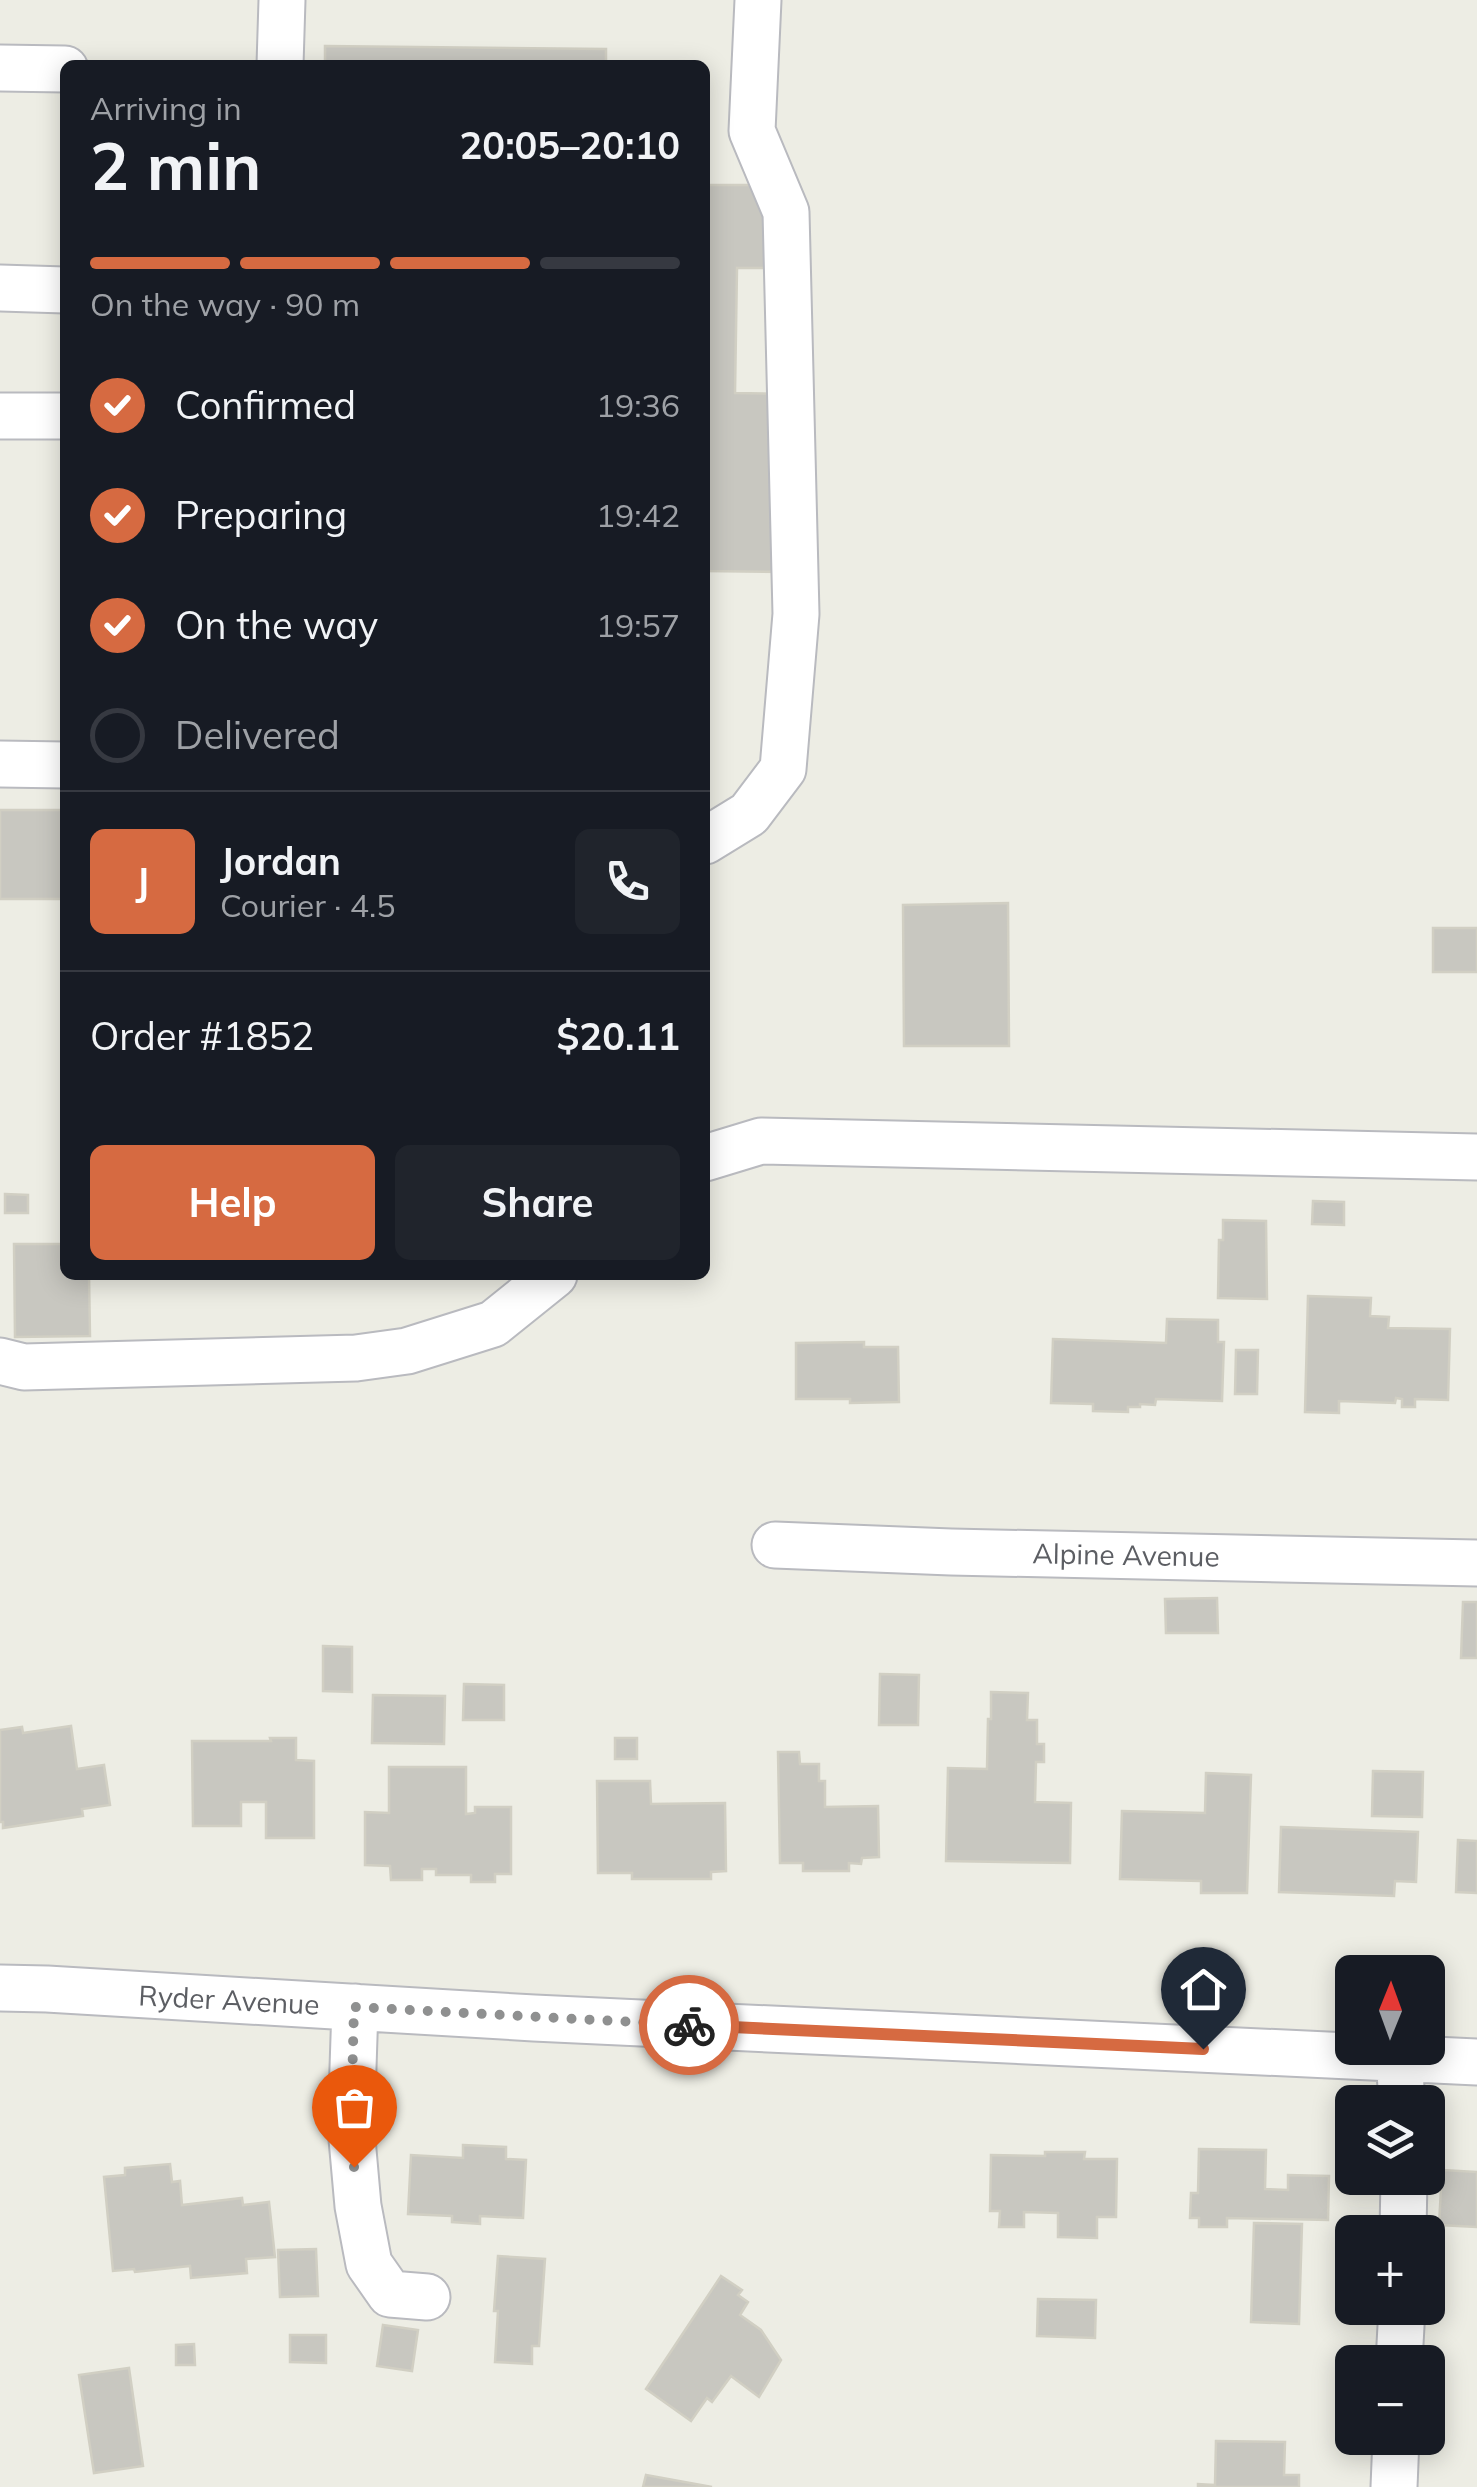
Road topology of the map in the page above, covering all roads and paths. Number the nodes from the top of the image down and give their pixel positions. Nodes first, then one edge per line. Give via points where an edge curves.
1 (282, 0) edge
2 (758, 0) edge
3 (280, 60) edge
4 (0, 68) edge
5 (60, 69) edge
6 (0, 288) edge
7 (60, 290) edge
8 (0, 416) edge
9 (60, 416) edge
10 (0, 764) edge
11 (60, 765) edge
12 (710, 837) edge
13 (710, 1156) edge
14 (1477, 1158) edge
15 (548, 1280) edge
16 (0, 1361) edge
17 (774, 1545) dead end
18 (1477, 1562) edge
19 (0, 1988) edge
20 (354, 2007) junction
21 (1335, 2055) edge
22 (1445, 2060) edge
23 (1477, 2062) edge
24 (427, 2296) dead end
25 (1395, 2455) edge
26 (1394, 2487) edge

1 - 3 street
2 - 12 street via 752,131 786,212 796,614 783,769 749,814
4 - 5 street
6 - 7 street
8 - 9 street
10 - 11 street
13 - 14 street via 761,1141
15 - 16 street via 493,1324 408,1351 24,1367
17 - 18 street, Alpine Avenue
19 - 20 street, Ryder Avenue
20 - 21 street, Ryder Avenue
20 - 24 street via 351,2128 369,2264 390,2294
22 - 23 street, Ryder Avenue
25 - 26 street

